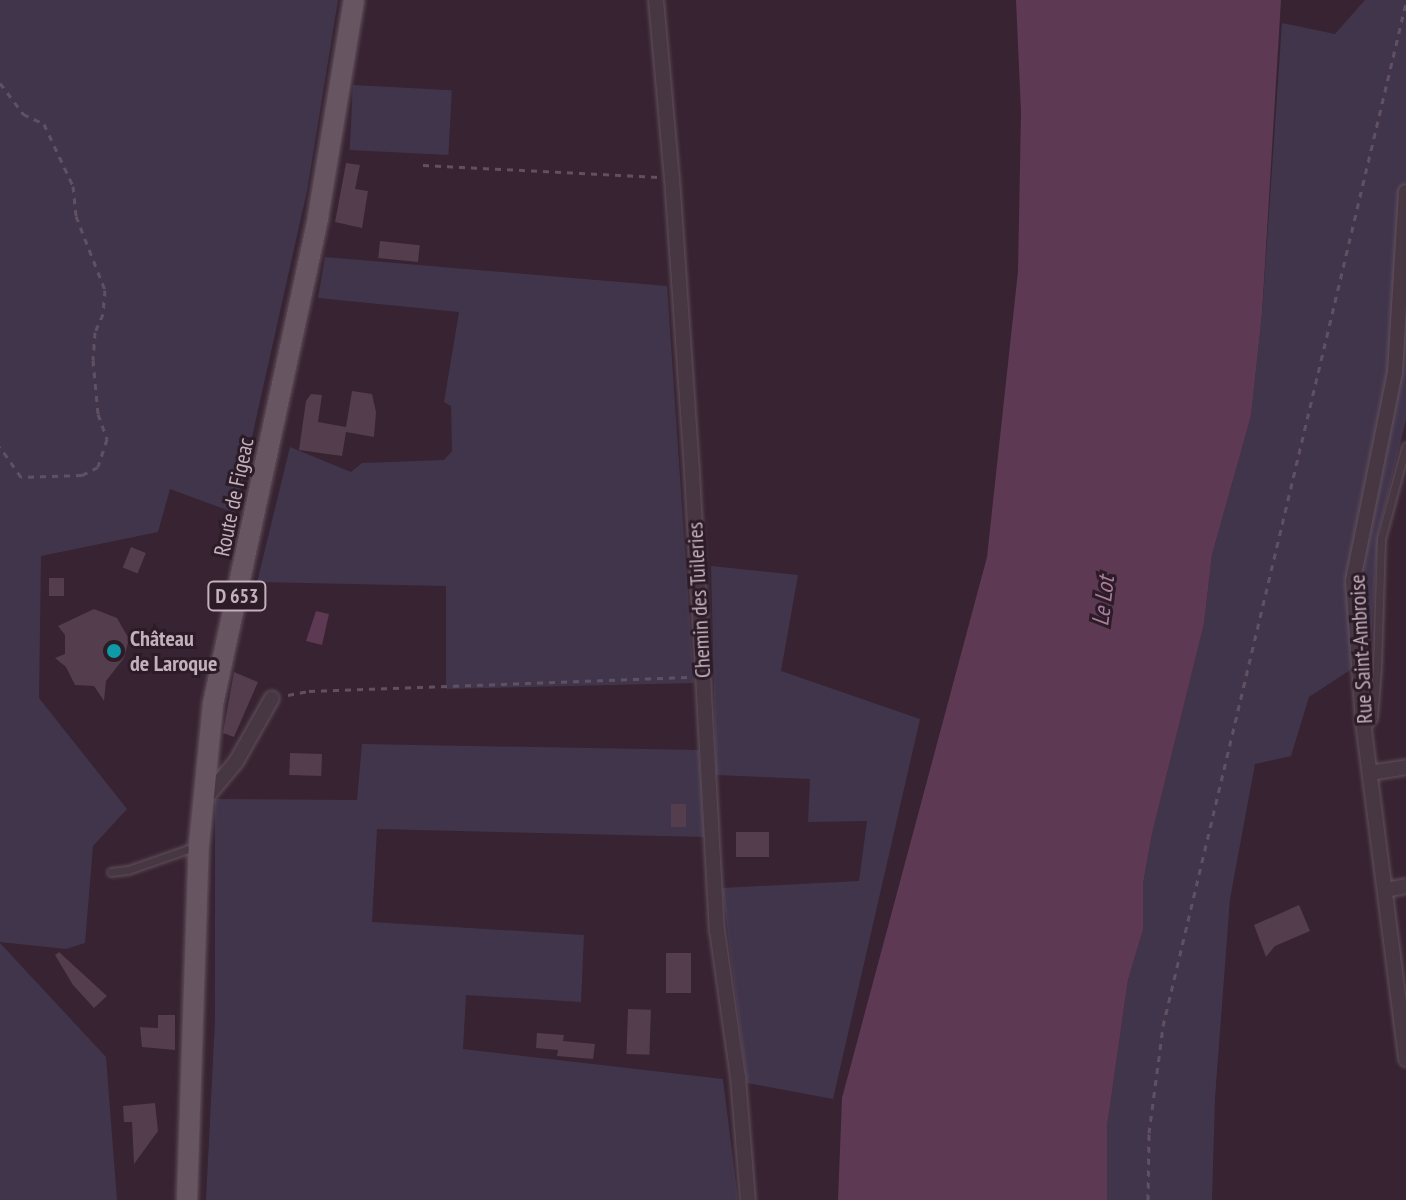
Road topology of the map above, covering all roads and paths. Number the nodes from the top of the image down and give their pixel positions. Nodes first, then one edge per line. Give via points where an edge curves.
1 (354, 0) edge
2 (656, 0) edge
3 (1406, 3) edge
4 (0, 83) edge
5 (423, 165) dead end
6 (672, 178) junction
7 (1406, 192) edge
8 (1406, 446) edge
9 (0, 447) edge
10 (703, 676) junction
11 (272, 698) joint
12 (1365, 729) junction
13 (1406, 767) edge
14 (1370, 773) junction
15 (202, 796) junction
16 (199, 845) junction
17 (111, 872) dead end
18 (1406, 886) edge
19 (1386, 890) junction
20 (1406, 1059) edge
21 (187, 1200) edge
22 (748, 1200) edge
23 (1148, 1200) edge

1 - 15 main road, Route de Figeac / D 653 via 318,217 213,704
2 - 6 street, Chemin des Tuileries
3 - 23 path via 1163,1026 1149,1133
4 - 9 path via 23,114 44,124 73,186 76,216 105,290 93,360 98,414 107,439 98,467 82,475 21,477
5 - 6 path
6 - 10 street, Chemin des Tuileries
7 - 12 street, Rue Saint-Ambroise via 1395,372 1353,581
8 - 12 lane via 1381,539 1373,718
10 - 11 path via 309,691
10 - 22 street, Chemin des Tuileries via 717,930 738,1077
11 - 15 street via 236,762
12 - 14 street, Rue Saint-Ambroise
13 - 14 street
14 - 19 street, Rue Saint-Ambroise
15 - 16 main road, Route de Figeac / D 653
16 - 17 lane
16 - 21 main road, Route de Figeac / D 653
18 - 19 street
19 - 20 street, Rue Saint-Ambroise

